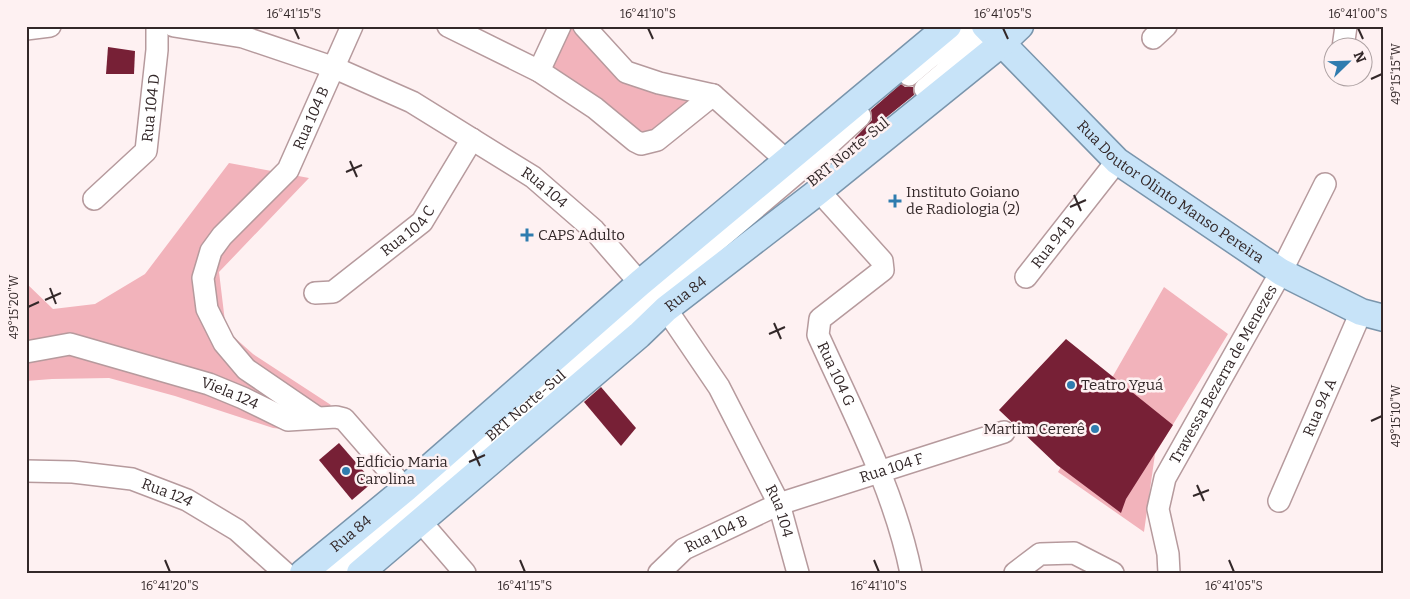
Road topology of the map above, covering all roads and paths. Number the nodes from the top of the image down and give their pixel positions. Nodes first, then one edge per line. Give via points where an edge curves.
1 (50, 26) edge
2 (157, 26) edge
3 (174, 26) edge
4 (352, 26) edge
5 (448, 26) edge
6 (560, 26) edge
7 (584, 26) edge
8 (948, 26) edge
9 (1020, 26) edge
10 (26, 29) edge
11 (991, 31) edge
12 (335, 68) junction
13 (539, 71) junction
14 (713, 95) junction
15 (472, 139) junction
16 (787, 161) junction
17 (1117, 162) junction
18 (1325, 184) dead end
19 (819, 191) junction
20 (94, 199) dead end
21 (1281, 272) junction
22 (1026, 277) dead end
23 (315, 293) dead end
24 (653, 296) junction
25 (1372, 315) edge
26 (26, 352) edge
27 (316, 418) junction
28 (1004, 432) dead end
29 (26, 472) edge
30 (880, 472) junction
31 (405, 489) junction
32 (1279, 501) dead end
33 (779, 504) junction
34 (421, 522) junction
35 (285, 573) edge
36 (303, 573) edge
37 (332, 573) edge
38 (360, 573) edge
39 (465, 573) edge
40 (659, 573) edge
41 (798, 573) edge
42 (911, 573) edge
43 (1015, 573) edge
44 (1112, 573) edge
45 (1169, 573) edge

1 - 10 street
2 - 20 street, Rua 104 D via 146,150
3 - 12 street, Rua 104 via 243,37
4 - 12 street, Rua 104 B
5 - 13 street
6 - 13 street
7 - 14 street via 626,72
8 - 16 main road, Rua 84
9 - 11 main road, Rua 84
11 - 17 main road, Rua Doutor Olinto Manso Pereira
11 - 19 main road, Rua 84
11 - 24 street, BRT Norte-Sul via 825,172 687,266
12 - 15 street, Rua 104 via 412,102
12 - 27 street, Rua 104 B via 288,170 222,236 211,251 204,278 207,308 224,343 246,369
13 - 14 street via 595,108 641,144 658,140
14 - 16 street
15 - 23 street, Rua 104 C via 422,222 332,292
15 - 24 street, Rua 104 via 540,183 594,230
16 - 24 main road, Rua 84
17 - 21 main road, Rua Doutor Olinto Manso Pereira
17 - 22 street, Rua 94 B
18 - 21 street, Travessa Bezerra de Menezes
19 - 24 main road, Rua 84
19 - 30 street, Rua 104 G via 882,262 883,270 820,319 818,335
21 - 25 main road, Rua Doutor Olinto Manso Pereira
21 - 45 street, Travessa Bezerra de Menezes via 1165,478 1158,509
24 - 31 main road, Rua 84
24 - 33 street, Rua 104 via 720,387
24 - 34 main road, Rua 84 via 632,341
24 - 37 street, BRT Norte-Sul
25 - 32 street, Rua 94 A
26 - 27 street, Viela 124 via 70,344 209,384 288,420
27 - 31 street, Viela 124 via 344,419
28 - 30 street, Rua 104 F
29 - 35 street, Rua 124 via 73,472 132,479 188,500 237,530
30 - 33 street, Rua 104 F
30 - 42 street, Rua 104 G via 905,544
31 - 36 main road, Rua 84
33 - 40 street, Rua 104 B via 684,549
33 - 41 street, Rua 104
34 - 38 main road, Rua 84
34 - 39 street
43 - 44 street via 1040,554 1074,553

